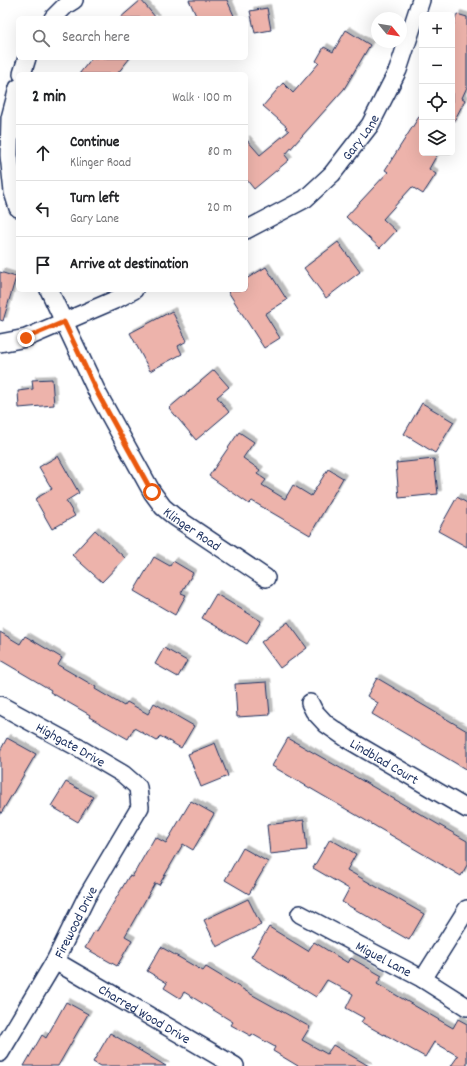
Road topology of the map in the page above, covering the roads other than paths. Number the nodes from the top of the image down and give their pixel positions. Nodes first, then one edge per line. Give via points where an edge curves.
1 (74, 0) edge
2 (421, 0) edge
3 (55, 16) edge
4 (26, 60) edge
5 (23, 72) edge
6 (16, 96) edge
7 (16, 202) edge
8 (248, 229) edge
9 (50, 292) edge
10 (130, 292) edge
11 (64, 322) junction
12 (0, 342) edge
13 (266, 578) dead end
14 (310, 703) dead end
15 (0, 705) edge
16 (138, 787) joint
17 (467, 809) edge
18 (467, 909) edge
19 (300, 914) dead end
20 (55, 961) junction
21 (423, 979) junction
22 (467, 1007) edge
23 (0, 1053) edge
24 (235, 1066) edge

1 - 3 street
2 - 8 street, Gary Lane via 398,70 370,125 332,174 305,199
4 - 5 street
6 - 7 street via 10,118 9,155
9 - 11 street, Klinger Road
10 - 11 street
11 - 12 street via 26,338
11 - 13 street, Klinger Road via 98,394 152,492 175,517
14 - 17 street, Lindblad Court via 326,724 348,740
15 - 16 street, Highgate Drive via 123,774
16 - 20 street, Firewood Drive via 140,807 86,898
18 - 21 street
19 - 21 street, Miguel Lane
20 - 23 street, Firewood Drive
20 - 24 street, Charred Wood Drive
21 - 22 street, Miguel Lane

